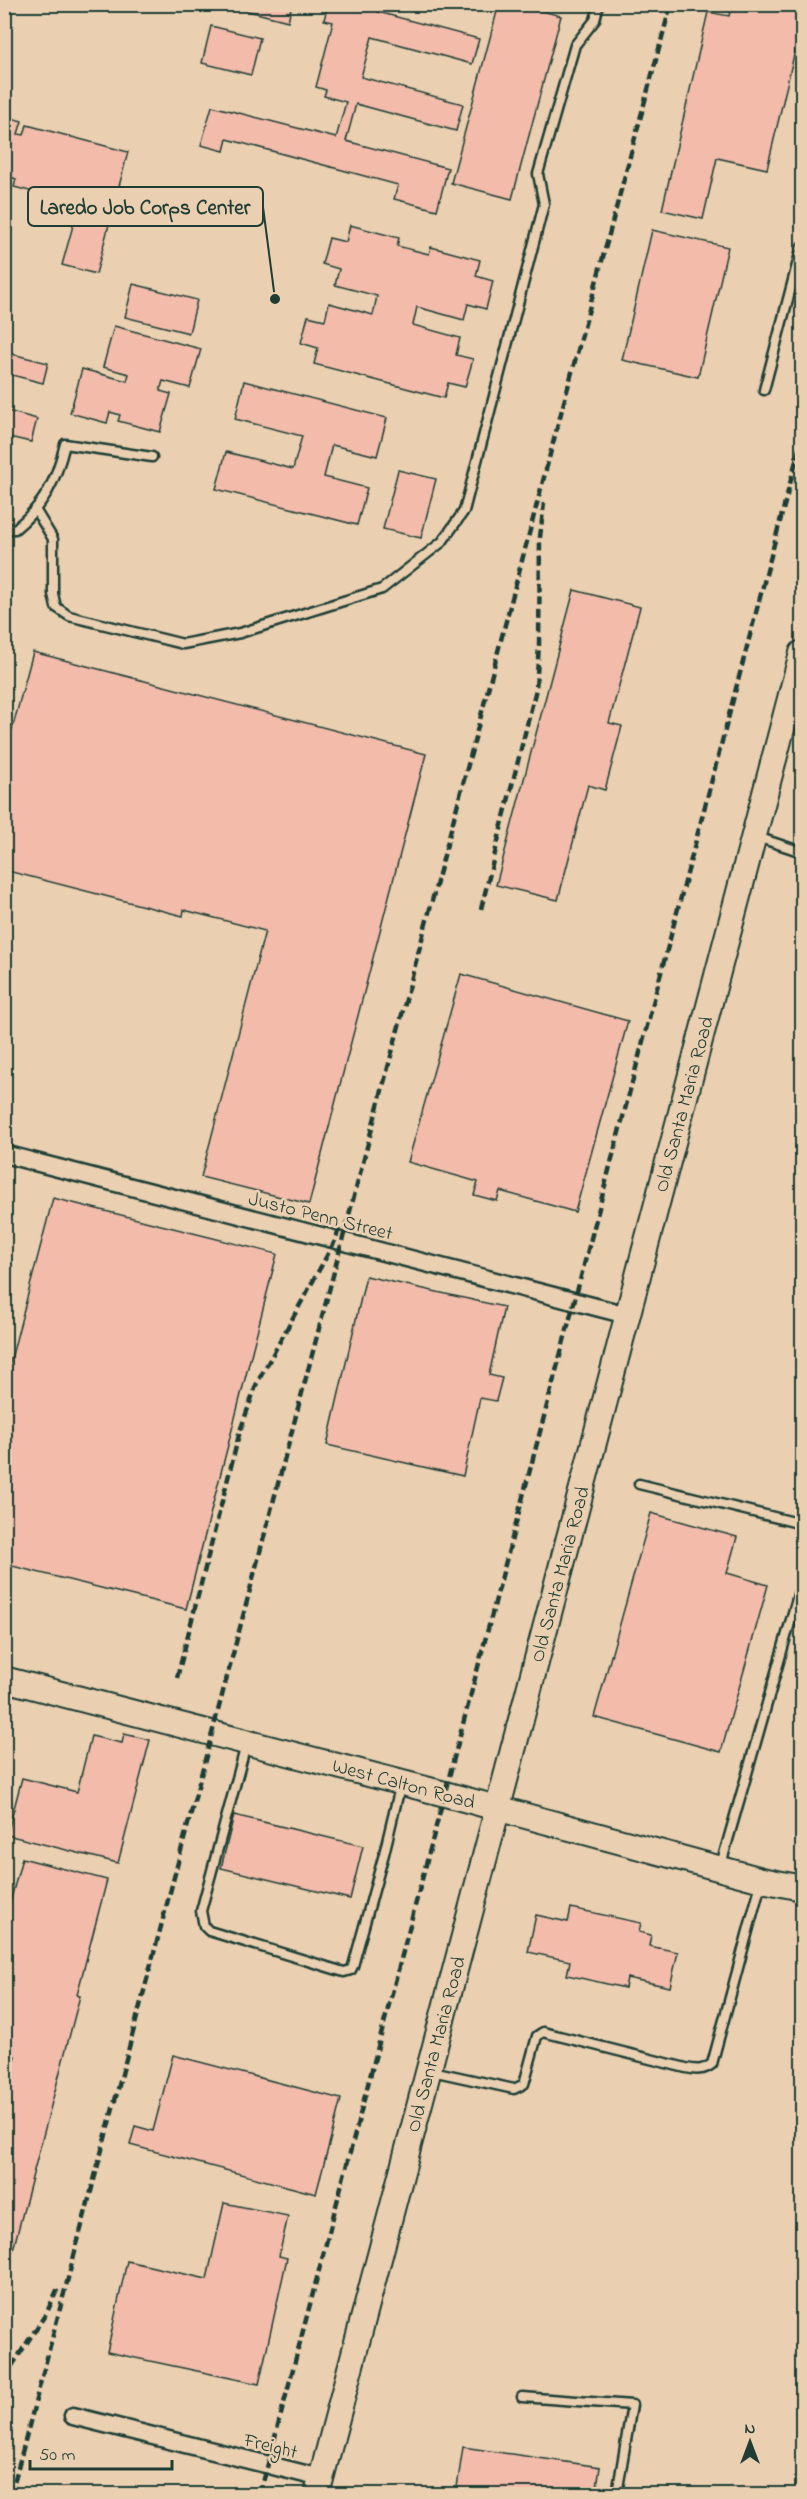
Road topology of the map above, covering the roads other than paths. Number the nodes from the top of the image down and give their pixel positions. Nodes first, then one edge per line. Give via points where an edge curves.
1 (599, 4) edge
2 (802, 246) edge
3 (764, 390) dead end
4 (152, 457) dead end
5 (36, 511) junction
6 (4, 529) edge
7 (802, 653) edge
8 (754, 836) junction
9 (802, 852) edge
10 (4, 1155) edge
11 (627, 1315) junction
12 (639, 1484) dead end
13 (802, 1524) edge
14 (802, 1581) edge
15 (4, 1679) edge
16 (246, 1743) junction
17 (401, 1783) junction
18 (497, 1808) junction
19 (720, 1868) junction
20 (762, 1880) junction
21 (802, 1888) edge
22 (428, 2070) junction
23 (522, 2397) dead end
24 (73, 2416) dead end
25 (319, 2486) edge
26 (617, 2494) edge

1 - 5 lane via 595,20 575,45 538,174 544,204 464,511 442,542 382,589 240,633 183,644 69,616 57,607 53,594 52,539
2 - 3 lane
4 - 5 lane via 65,444 58,471
5 - 6 lane via 15,529
7 - 8 main road, Old Santa Maria Road
8 - 9 lane
8 - 11 main road, Old Santa Maria Road
10 - 11 street, Justo Penn Street
11 - 18 main road, Old Santa Maria Road
12 - 13 lane
14 - 19 lane
15 - 16 main road, West Calton Road
16 - 17 main road, West Calton Road
16 - 17 lane via 201,1911 204,1926 344,1972 353,1966
17 - 18 main road, West Calton Road
18 - 19 main road, West Calton Road
18 - 22 main road, Old Santa Maria Road
19 - 20 main road, West Calton Road
20 - 21 main road, West Calton Road
20 - 22 lane via 712,2064 707,2068 696,2070 543,2032 537,2036 524,2084 514,2089
22 - 25 main road, Old Santa Maria Road
23 - 26 lane via 632,2405
24 - 25 street, Freight

